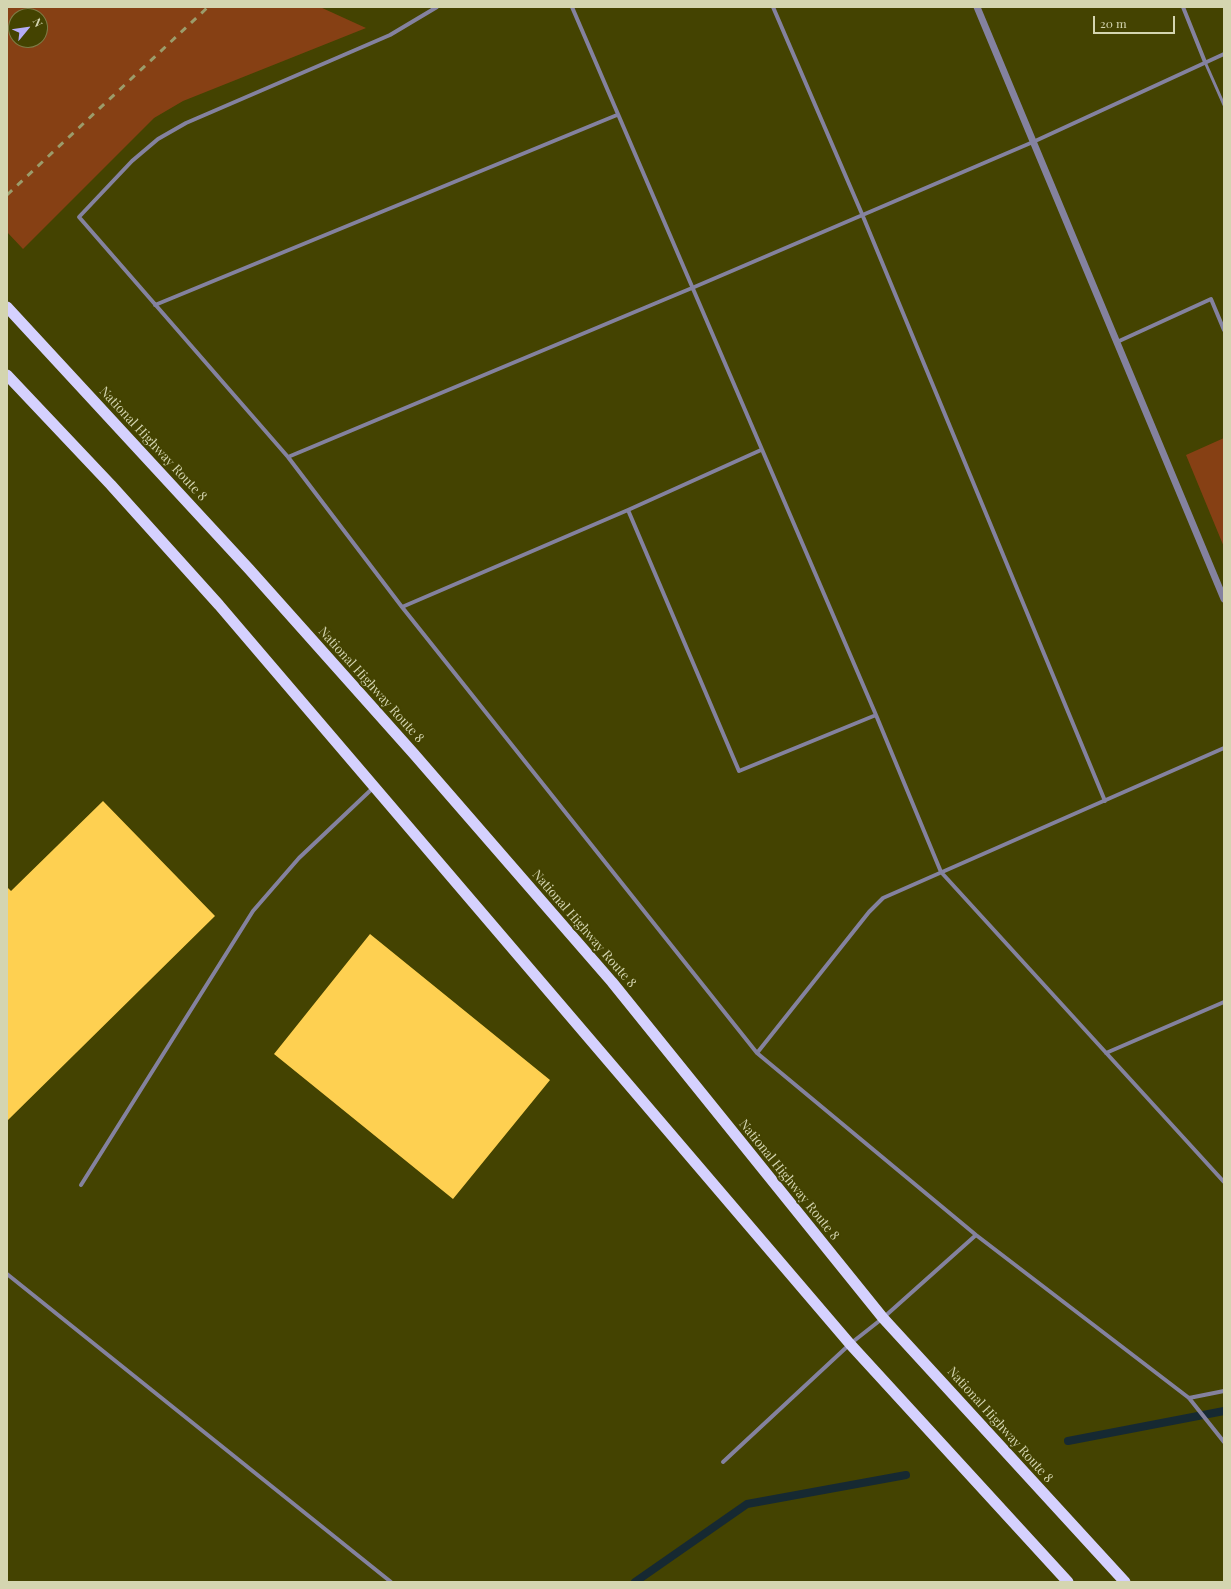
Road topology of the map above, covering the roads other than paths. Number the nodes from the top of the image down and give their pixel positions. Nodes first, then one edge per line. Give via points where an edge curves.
1 (437, 7) edge
2 (572, 7) edge
3 (773, 7) edge
4 (977, 7) edge
5 (1183, 7) edge
6 (1224, 54) edge
7 (1205, 62) junction
8 (1224, 105) edge
9 (618, 115) junction
10 (1032, 142) junction
11 (862, 214) junction
12 (692, 288) junction
13 (155, 305) junction
14 (7, 307) edge
15 (1224, 330) edge
16 (1117, 342) junction
17 (7, 375) edge
18 (761, 450) junction
19 (288, 457) junction
20 (628, 510) junction
21 (1224, 599) edge
22 (402, 607) junction
23 (876, 715) junction
24 (1224, 748) edge
25 (374, 787) junction
26 (1105, 801) junction
27 (940, 872) junction
28 (1224, 1002) edge
29 (1106, 1053) junction
30 (757, 1054) junction
31 (1224, 1182) edge
32 (81, 1185) dead end
33 (976, 1235) junction
34 (7, 1274) edge
35 (883, 1318) junction
36 (850, 1344) junction
37 (1224, 1391) edge
38 (1189, 1398) junction
39 (1224, 1442) edge
40 (723, 1462) dead end
41 (390, 1582) edge
42 (1068, 1582) edge
43 (1125, 1582) edge

1 - 13 street via 390,36 186,122 158,139 126,166 79,217
2 - 9 street
3 - 11 street
4 - 10 street
5 - 7 street
6 - 7 street
7 - 8 lane
7 - 10 street
9 - 12 street
9 - 13 street
10 - 11 street
10 - 16 street
11 - 12 street
11 - 26 street
12 - 18 street
12 - 19 street
13 - 19 street
14 - 35 highway, National Highway Route 8 via 249,569 612,982
15 - 16 street via 1211,299
16 - 21 street
17 - 25 highway via 219,605
18 - 20 street
18 - 23 street
19 - 22 street
20 - 22 street
20 - 23 street via 739,771
22 - 30 street
23 - 27 street
24 - 26 street
25 - 32 street via 299,858 253,911
25 - 36 highway
26 - 27 street
27 - 29 street
27 - 30 street via 883,898 869,912
28 - 29 street
29 - 31 street
30 - 33 street
33 - 35 street
33 - 38 street
34 - 41 street
35 - 36 street
35 - 43 highway, National Highway Route 8
36 - 40 street
36 - 42 highway
37 - 38 street
38 - 39 street

